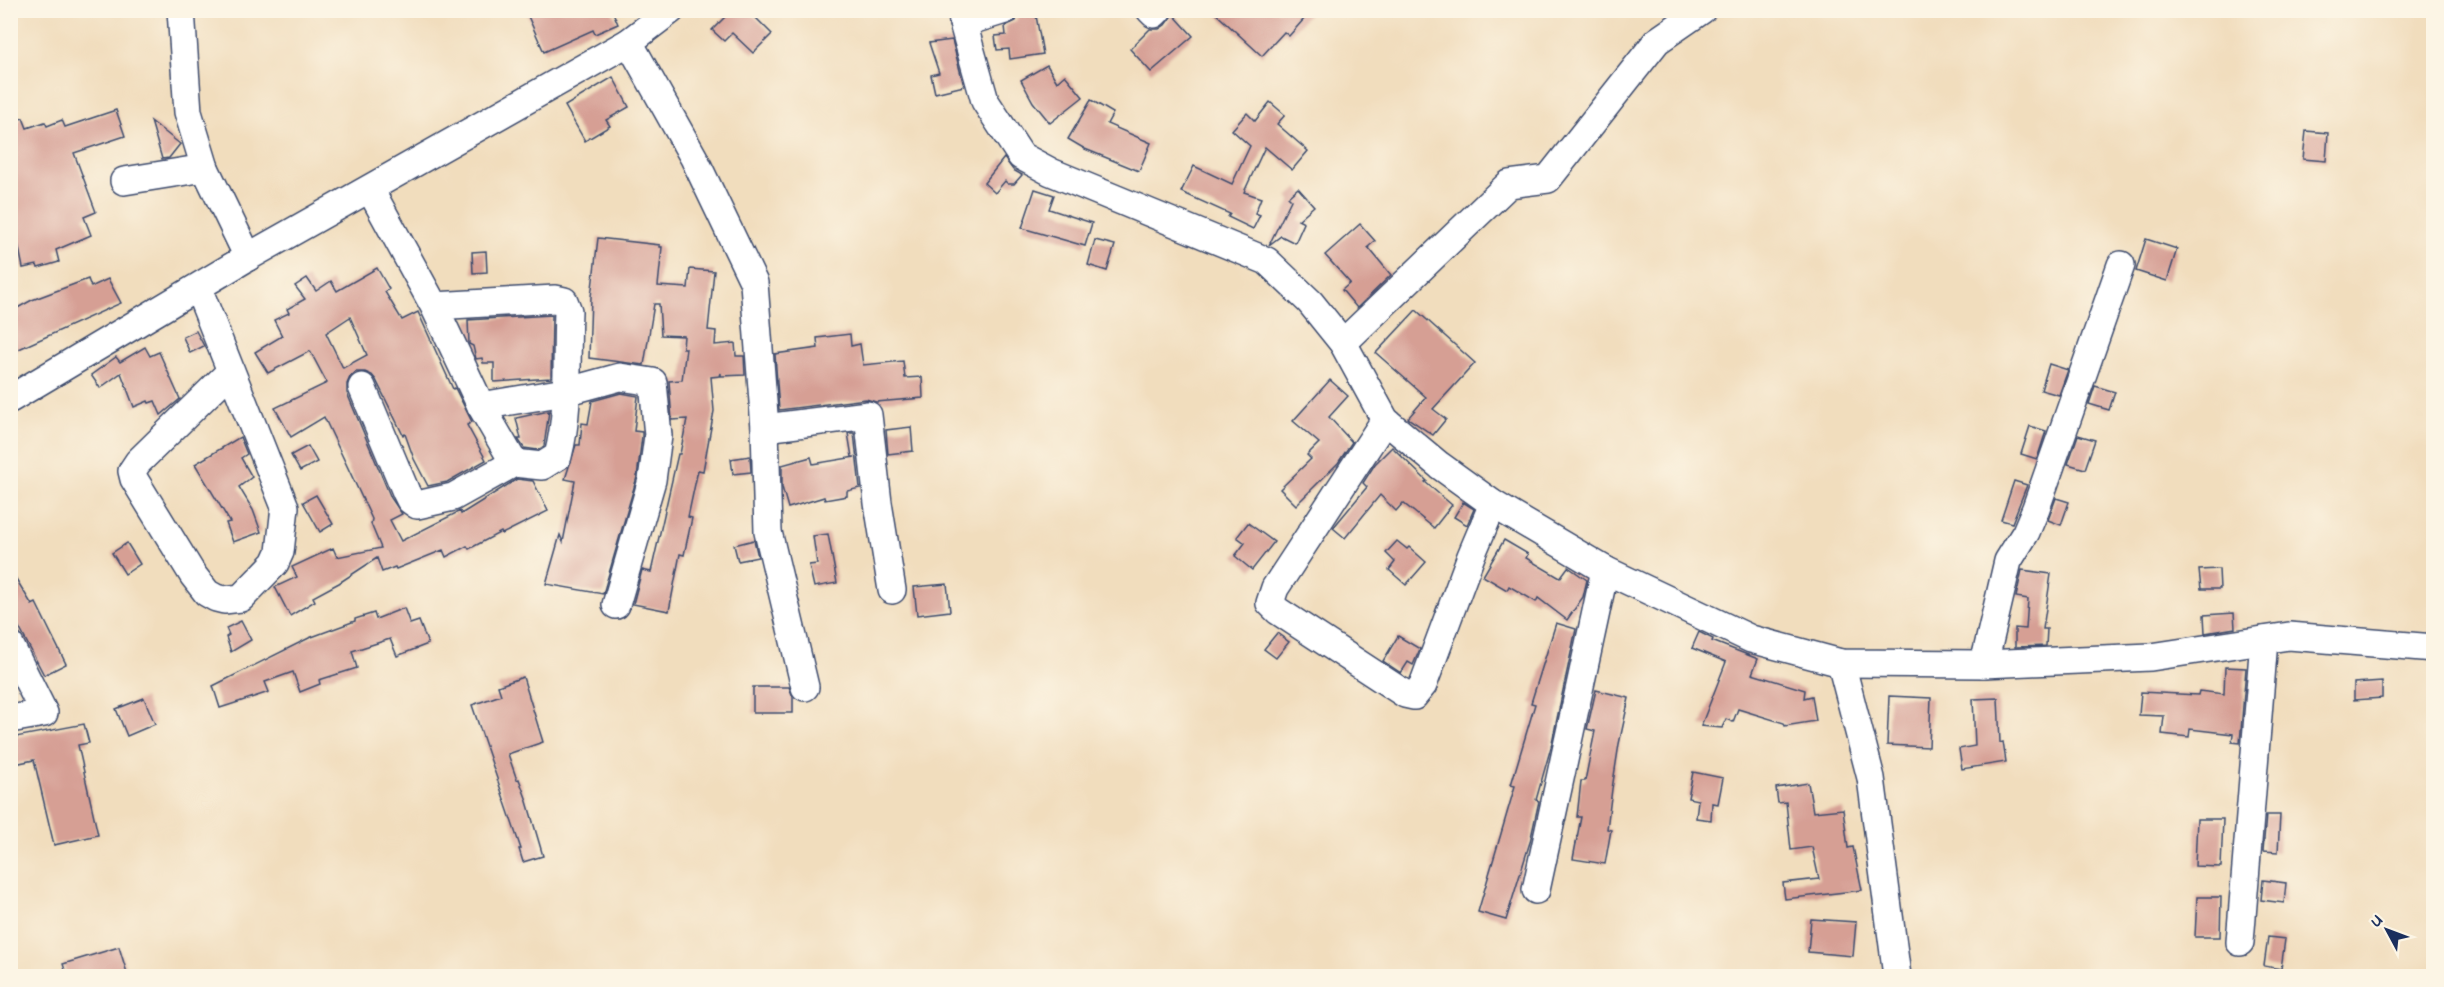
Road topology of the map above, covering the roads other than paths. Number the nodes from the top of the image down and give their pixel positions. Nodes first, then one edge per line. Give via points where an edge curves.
1 (181, 10) edge
2 (671, 10) edge
3 (1005, 10) edge
4 (1150, 10) edge
5 (1158, 10) edge
6 (1702, 10) edge
7 (963, 17) edge
8 (629, 42) junction
9 (206, 168) junction
10 (124, 181) dead end
11 (370, 189) junction
12 (248, 257) junction
13 (2121, 265) dead end
14 (198, 288) junction
15 (434, 306) junction
16 (1344, 343) junction
17 (231, 370) junction
18 (362, 387) dead end
19 (565, 392) junction
20 (10, 399) edge
21 (481, 406) junction
22 (1386, 420) junction
23 (765, 428) junction
24 (514, 463) junction
25 (1493, 504) junction
26 (1605, 570) junction
27 (892, 590) dead end
28 (616, 605) dead end
29 (2264, 640) junction
30 (10, 645) edge
31 (2433, 648) edge
32 (1842, 663) junction
33 (1984, 664) junction
34 (805, 687) dead end
35 (10, 719) edge
36 (1536, 890) dead end
37 (2240, 942) dead end
38 (1897, 976) edge

1 - 9 street via 188,112
2 - 8 street
3 - 7 street
4 - 5 street via 1154,14
6 - 16 street via 1658,41 1548,179 1509,184
7 - 16 street via 985,101 1021,156 1267,261 1310,302
8 - 11 street
8 - 23 street via 694,158 754,284
9 - 10 street
9 - 12 street
11 - 12 street
11 - 15 street
12 - 14 street
13 - 33 street via 2037,508 2008,561
14 - 17 street
14 - 20 street
15 - 19 street via 564,301 568,311
15 - 21 street
16 - 22 street
17 - 17 street via 285,507 280,552 275,562 241,598 224,600 207,593 193,575 132,471
18 - 24 street via 406,492 417,505 453,497
19 - 21 street
19 - 24 street via 558,456 542,466
19 - 28 street via 620,377 653,382 658,436 652,480
21 - 24 street
22 - 25 street
22 - 25 street via 1275,588 1270,603 1278,611 1405,694 1414,696 1423,684
23 - 27 street via 868,415
23 - 34 street via 768,532
25 - 26 street
26 - 32 street via 1751,639
26 - 36 street
29 - 31 street via 2289,636
29 - 33 street via 2151,657
29 - 37 street
30 - 35 street via 44,713
32 - 33 street
32 - 38 street via 1871,778

